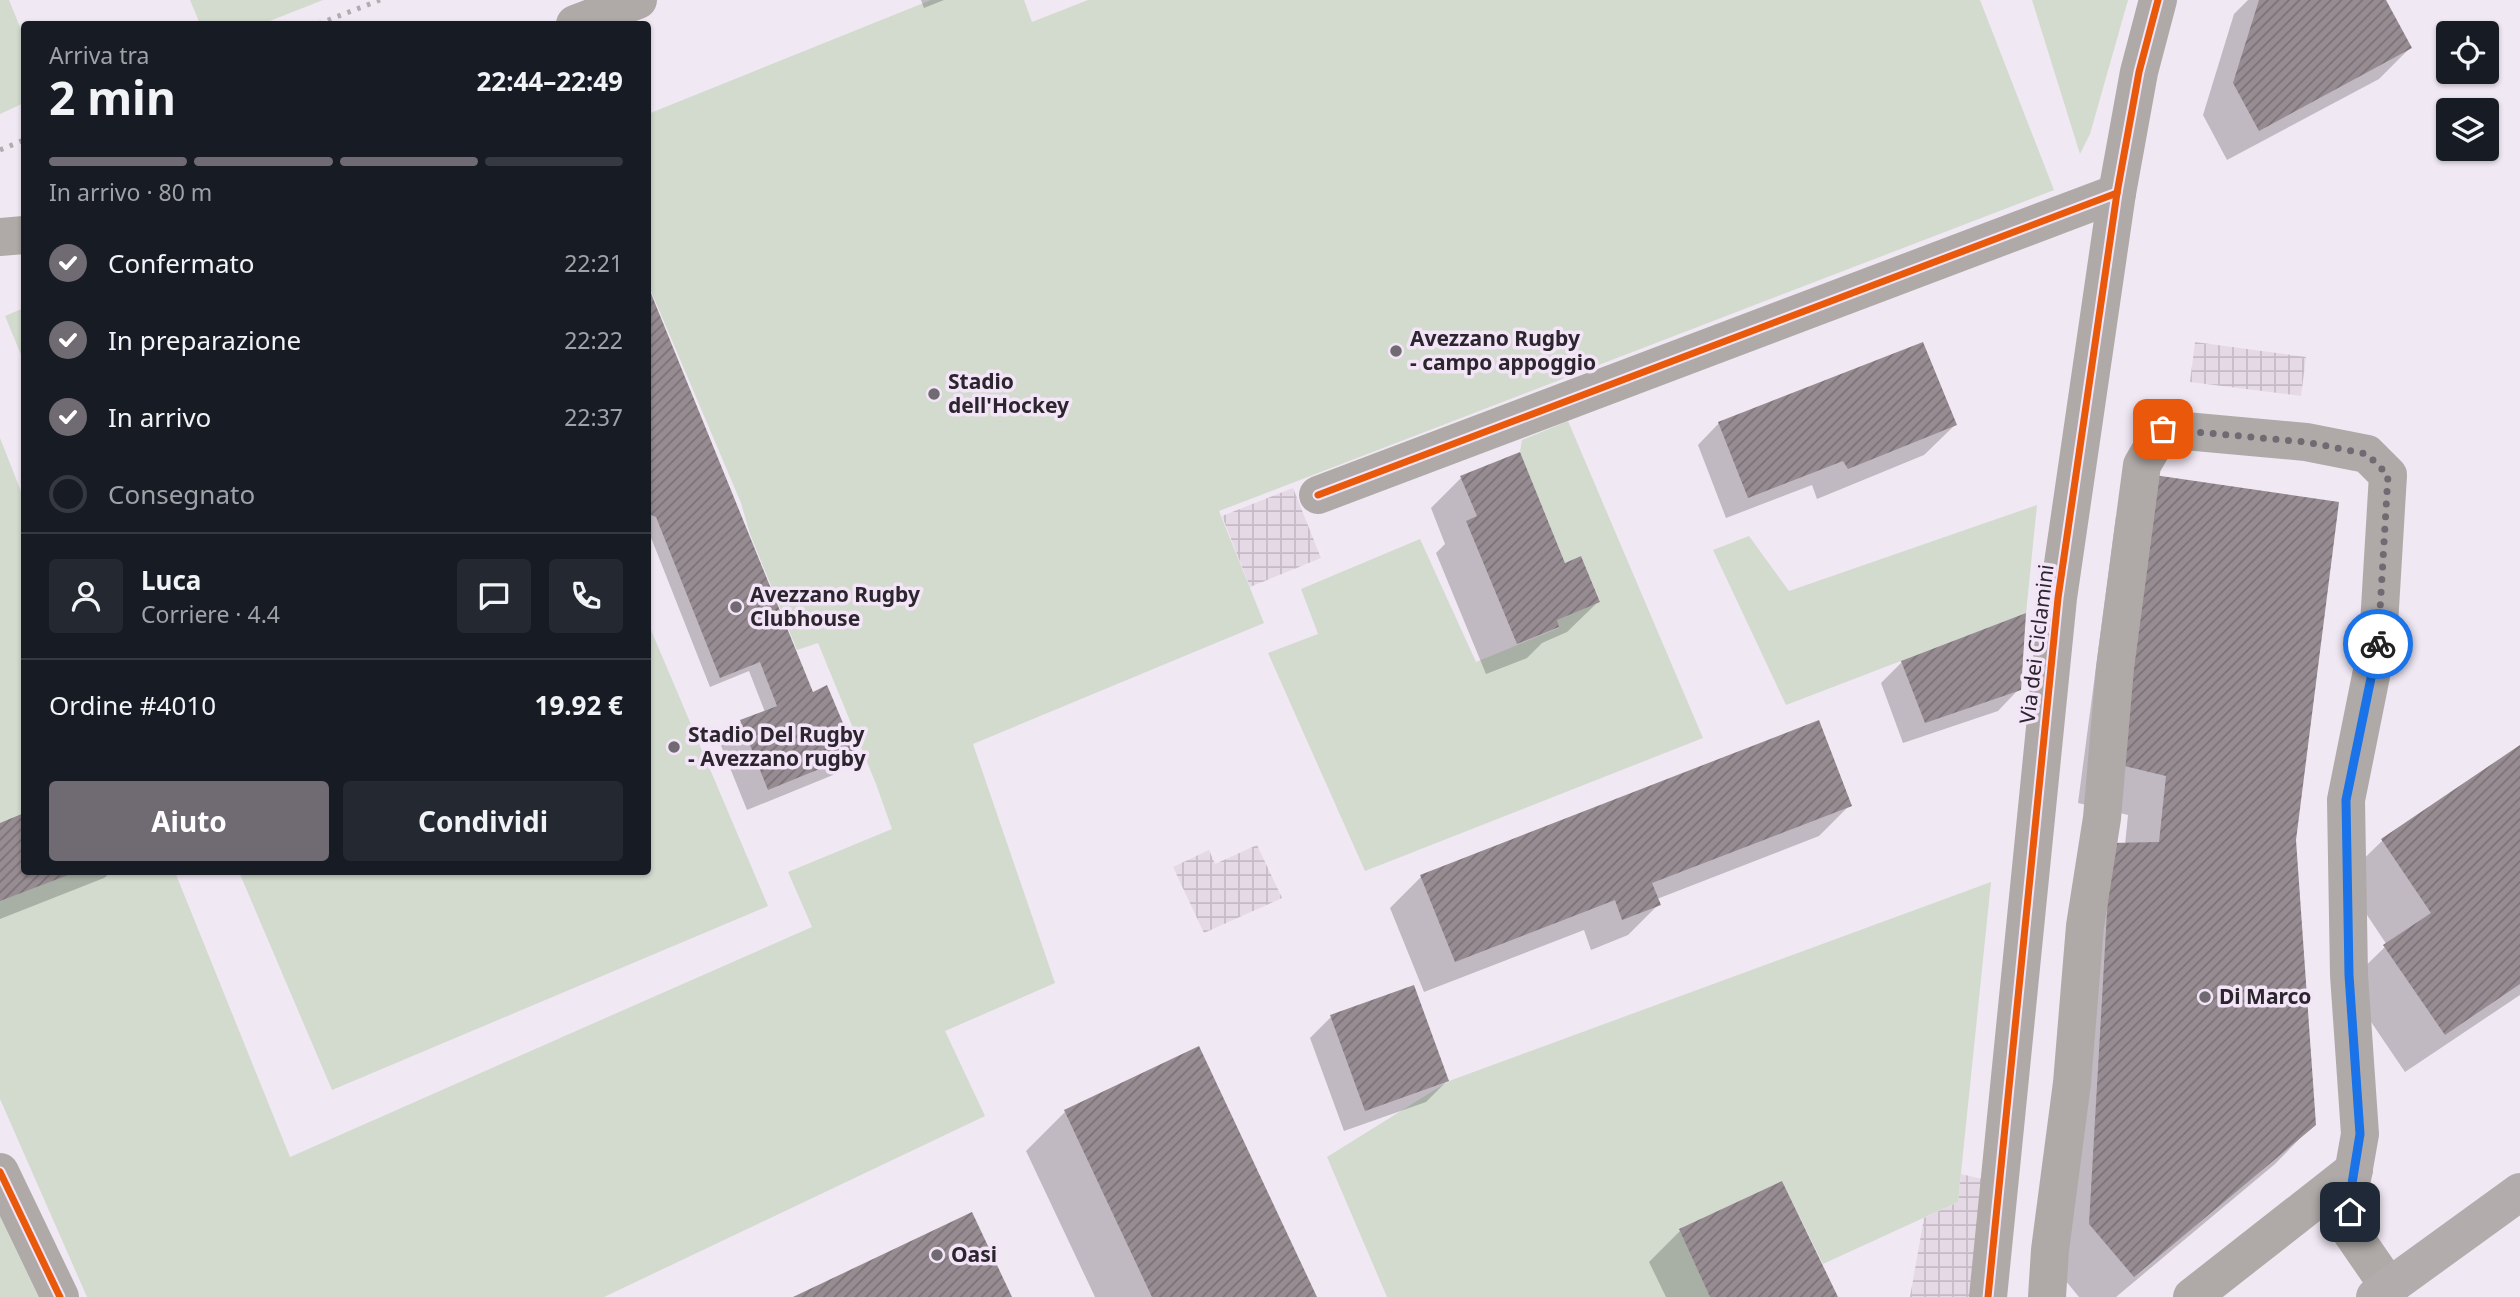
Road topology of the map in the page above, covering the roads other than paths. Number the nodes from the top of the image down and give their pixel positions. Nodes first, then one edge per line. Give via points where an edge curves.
1 (638, 0) edge
2 (2158, 0) edge
3 (583, 21) edge
4 (2117, 193) junction
5 (21, 234) edge
6 (0, 237) edge
7 (1318, 495) dead end
8 (2354, 1170) junction
9 (0, 1172) edge
10 (2520, 1192) edge
11 (2382, 1292) edge
12 (60, 1297) edge
13 (1988, 1297) edge
14 (2047, 1297) edge
15 (2192, 1297) edge

1 - 3 street
2 - 4 street, Via dei Ciclamini via 2139,72
4 - 7 street
4 - 13 street, Via dei Ciclamini via 2058,598
5 - 6 street
8 - 11 street via 2350,1228
8 - 14 street via 2360,1134 2349,975 2346,800 2378,641 2388,475 2367,454 2343,449 2163,429 2142,465 2138,492 2115,668 2102,818 2085,926
8 - 15 street
9 - 12 street
10 - 11 main road

